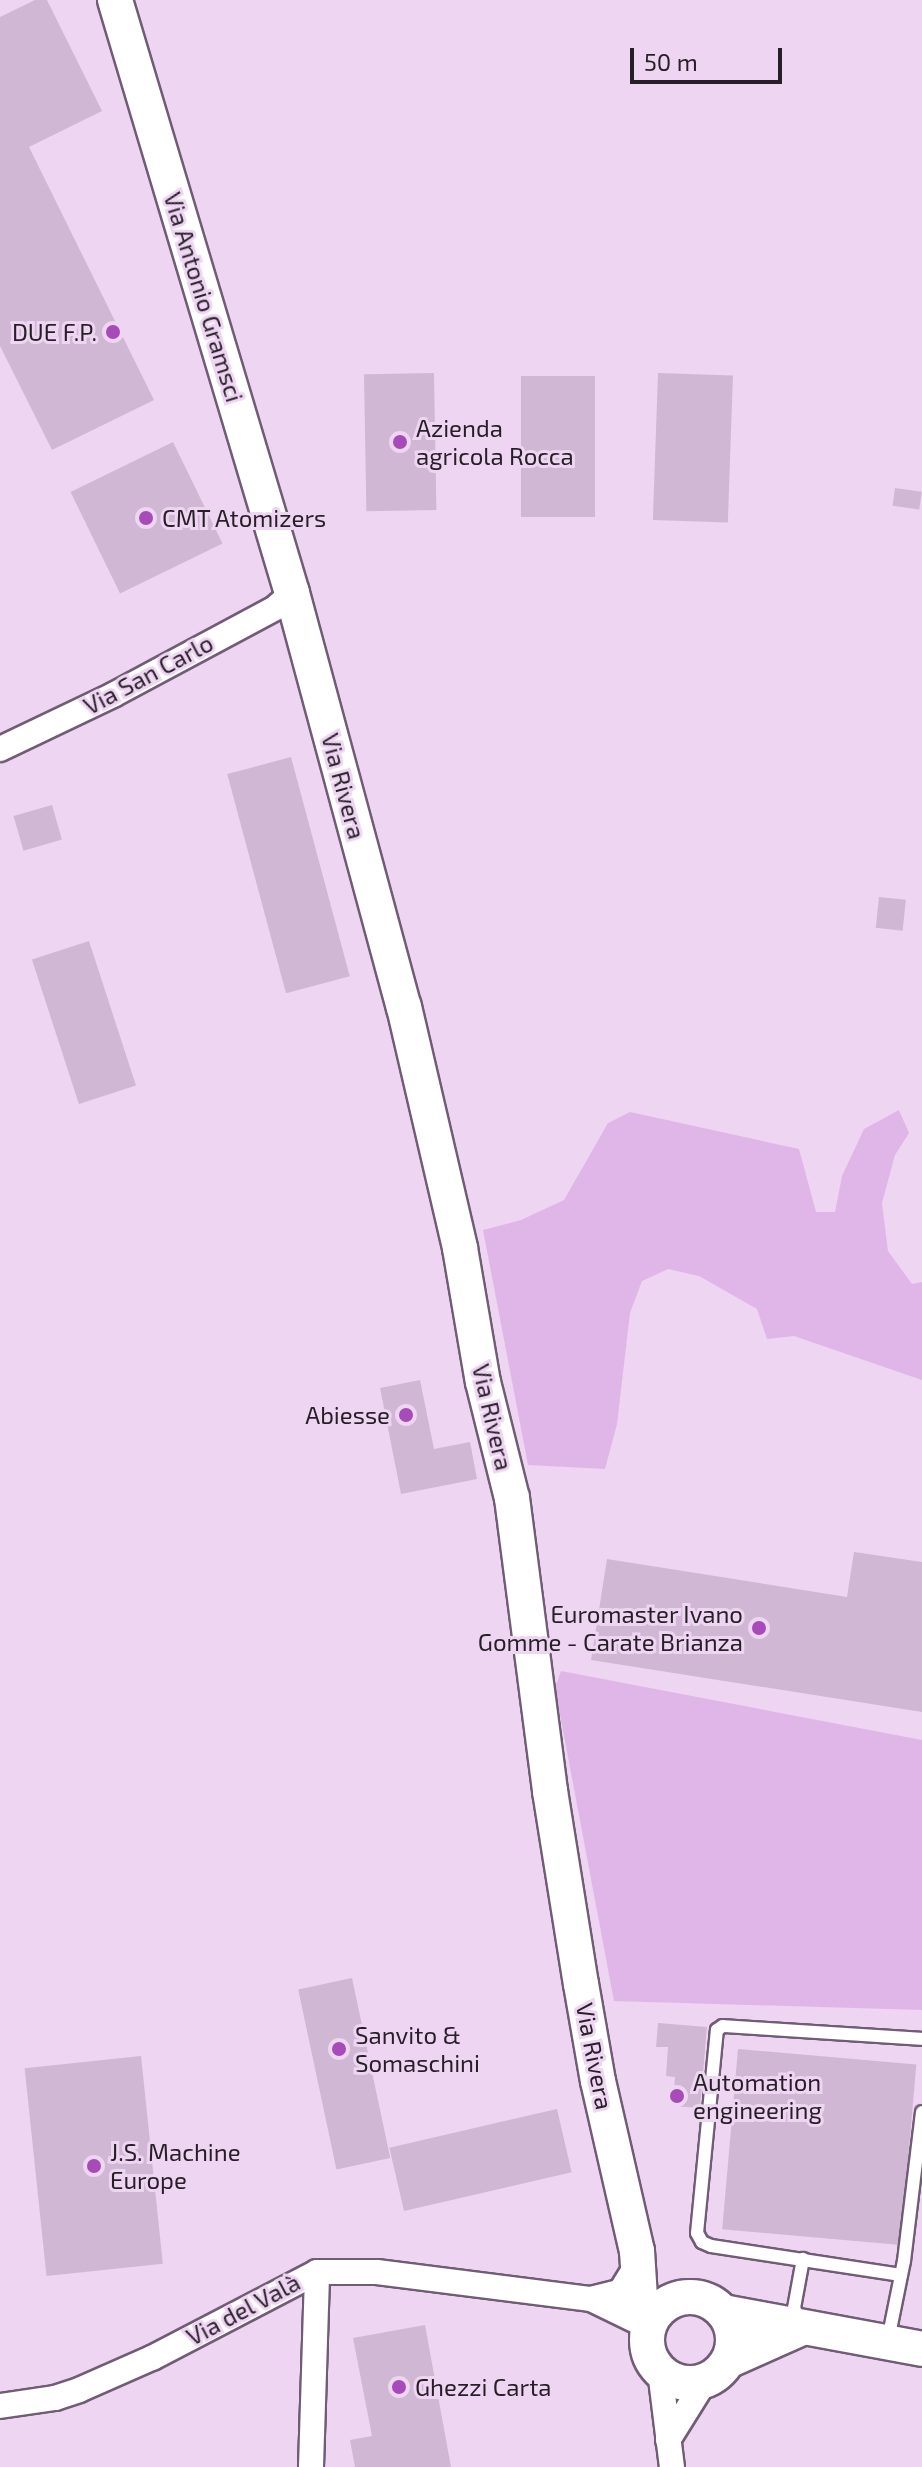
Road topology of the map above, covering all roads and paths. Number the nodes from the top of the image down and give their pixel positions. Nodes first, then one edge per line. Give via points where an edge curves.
1 (115, 0) edge
2 (292, 593) junction
3 (0, 749) edge
4 (922, 2039) edge
5 (922, 2112) edge
6 (917, 2189) edge
7 (638, 2257) junction
8 (803, 2259) junction
9 (317, 2272) junction
10 (901, 2275) junction
11 (687, 2297) junction
12 (591, 2299) junction
13 (723, 2312) junction
14 (650, 2324) junction
15 (802, 2328) junction
16 (888, 2343) junction
17 (922, 2349) edge
18 (660, 2371) junction
19 (716, 2371) junction
20 (0, 2406) edge
21 (668, 2440) junction
22 (311, 2467) edge
23 (672, 2467) edge

1 - 2 street, Via Antonio Gramsci
2 - 3 street, Via San Carlo via 275,608 113,695
2 - 7 street, Via Rivera via 404,1007 512,1498 581,1984
4 - 8 lane via 723,2026 717,2030 697,2233 711,2246
5 - 6 lane
6 - 10 lane
7 - 11 street, Via Rivera
7 - 12 street via 620,2292
7 - 14 street, Via Rivera via 640,2297
8 - 10 lane
8 - 15 lane via 794,2308
9 - 12 street, Via del Valà via 377,2272
9 - 20 street, Via del Valà via 79,2390
9 - 22 street
10 - 16 lane
11 - 13 street
11 - 14 street via 673,2301
12 - 14 street, Via del Valà
13 - 15 street
13 - 19 street via 733,2336
14 - 18 street via 648,2350
15 - 16 street
15 - 19 street
16 - 17 street
18 - 19 street via 681,2382
18 - 21 street
19 - 21 street
21 - 23 street

